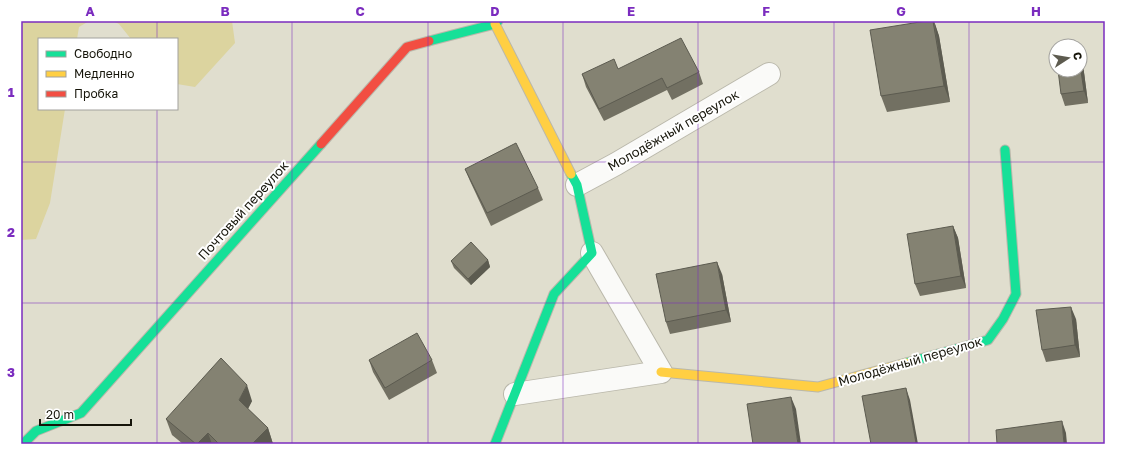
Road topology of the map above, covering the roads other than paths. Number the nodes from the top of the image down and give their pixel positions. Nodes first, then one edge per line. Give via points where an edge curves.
1 (497, 23) edge
2 (769, 74) dead end
3 (1005, 150) dead end
4 (577, 186) junction
5 (592, 253) junction
6 (661, 372) junction
7 (515, 394) junction
8 (23, 444) edge
9 (495, 444) edge

1 - 4 street
1 - 8 street, Почтовый переулок via 407,47 81,413 36,431
2 - 4 street, Молодёжный переулок
3 - 6 street, Молодёжный переулок via 1016,294 988,340 818,387
4 - 5 street
5 - 6 street
5 - 7 street via 554,294
6 - 7 street
7 - 9 street

